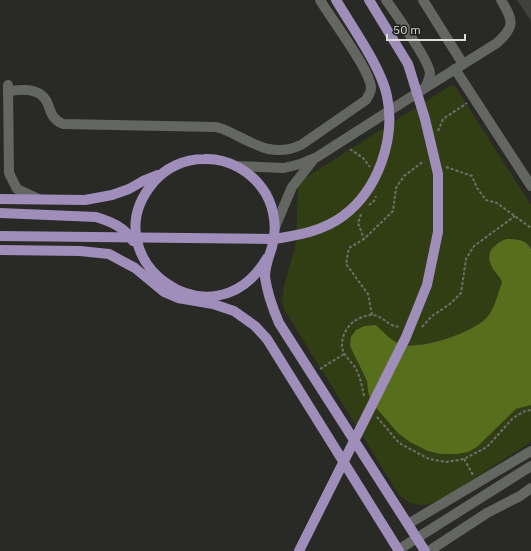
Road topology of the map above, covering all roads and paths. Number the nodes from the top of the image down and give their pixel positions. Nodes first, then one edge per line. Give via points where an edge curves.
1 (320, 0) edge
2 (336, 0) edge
3 (369, 0) edge
4 (386, 0) edge
5 (423, 0) edge
6 (501, 0) edge
7 (459, 66) junction
8 (425, 88) junction
9 (475, 99) junction
10 (436, 133) dead end
11 (317, 157) junction
12 (430, 163) dead end
13 (236, 166) junction
14 (444, 167) dead end
15 (164, 172) junction
16 (531, 186) edge
17 (0, 199) edge
18 (39, 199) junction
19 (1, 213) edge
20 (515, 216) junction
21 (275, 227) junction
22 (531, 228) edge
23 (0, 236) edge
24 (0, 250) edge
25 (267, 258) junction
26 (144, 260) junction
27 (157, 277) junction
28 (206, 296) junction
29 (178, 298) junction
30 (372, 315) junction
31 (406, 328) dead end
32 (420, 328) dead end
33 (344, 354) junction
34 (312, 374) junction
35 (366, 402) dead end
36 (531, 410) edge
37 (374, 412) dead end
38 (531, 451) edge
39 (464, 459) junction
40 (531, 466) edge
41 (476, 481) dead end
42 (531, 488) edge
43 (408, 524) junction
44 (417, 538) junction
45 (299, 551) edge
46 (399, 551) edge
47 (425, 551) edge
48 (429, 551) edge

1 - 18 street via 363,67 371,89 366,100 290,150 264,148 216,127 63,124 54,120 40,94 8,88 9,173 17,189
2 - 23 main road via 368,52 387,95 389,109 387,144 382,162 369,188 355,206 342,216 313,231 275,239
3 - 45 main road via 408,64 425,119 438,174 438,232 427,284 406,337
4 - 8 street via 425,60 430,72
5 - 7 street
6 - 7 street via 510,15 507,34
7 - 8 street
7 - 9 street
8 - 11 street
9 - 10 path via 443,119
9 - 16 street
11 - 13 street via 284,168
11 - 21 street via 292,187
12 - 30 path via 424,161 404,176 396,188 393,211 364,239 349,248 346,264 368,294
13 - 15 main road via 216,159 199,159 183,162
13 - 21 main road via 250,175 261,187 271,206
14 - 20 path via 472,176 486,200 497,203
15 - 18 main road via 112,195 85,200
15 - 26 main road via 143,198 137,218 137,240
17 - 18 main road
19 - 26 main road via 96,217 111,221 127,232
20 - 22 path
20 - 32 path via 474,246 466,259 461,293
21 - 25 main road
24 - 29 main road via 109,254 135,268 164,292
25 - 28 main road via 255,276 242,286 228,293
25 - 34 main road via 265,276 273,309 279,323
26 - 27 main road
27 - 28 main road via 185,293
27 - 29 main road
28 - 29 main road
29 - 46 main road via 234,311 255,326 267,339
30 - 31 path via 393,327
30 - 33 path via 355,321 347,329 342,340
33 - 34 path
33 - 35 path via 354,366
34 - 43 main road
36 - 39 path via 513,418 487,447
37 - 39 path via 399,443 429,459 446,462
38 - 43 street
39 - 41 path
40 - 44 street
42 - 48 street
43 - 44 main road
44 - 46 street
44 - 47 main road

